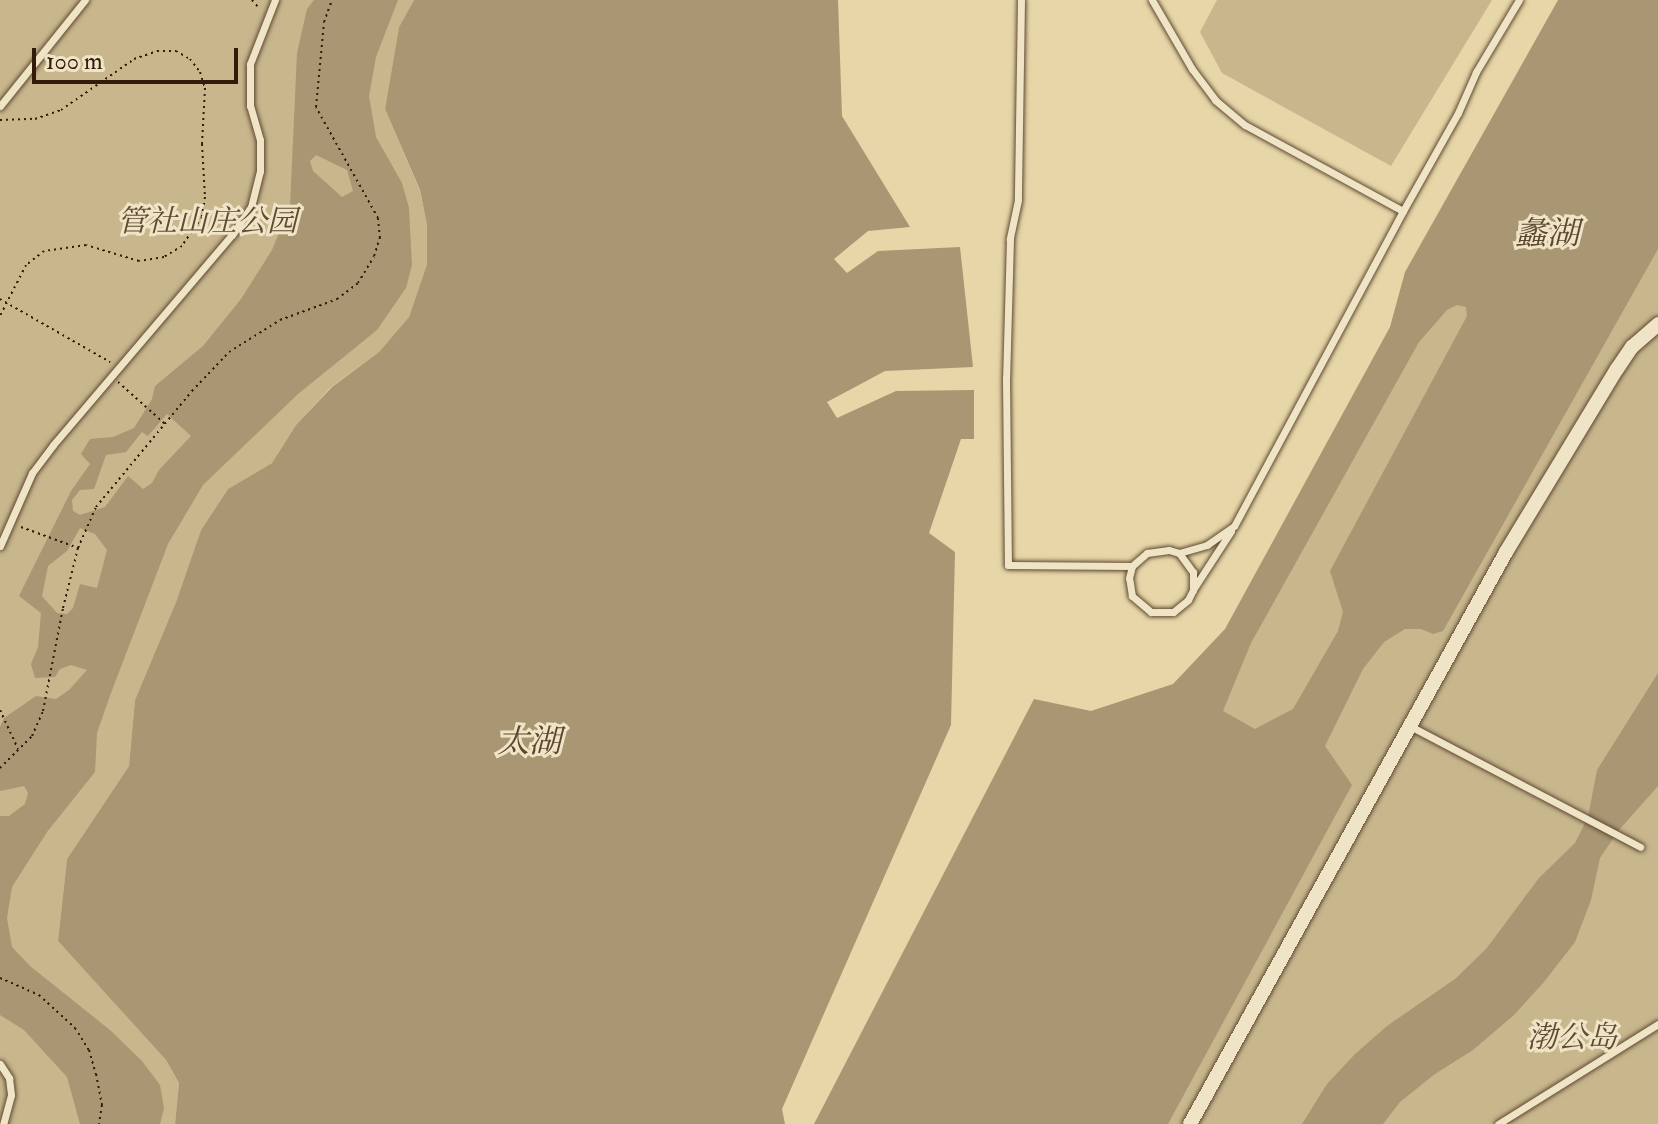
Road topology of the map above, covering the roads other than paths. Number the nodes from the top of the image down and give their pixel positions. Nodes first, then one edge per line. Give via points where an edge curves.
1 (85, 0) edge
2 (275, 0) edge
3 (1021, 0) edge
4 (1152, 0) edge
5 (1519, 0) edge
6 (0, 106) edge
7 (1403, 211) junction
8 (1658, 324) edge
9 (1234, 526) junction
10 (0, 546) edge
11 (1179, 553) junction
12 (1132, 566) junction
13 (1193, 590) junction
14 (1410, 726) junction
15 (1640, 847) dead end
16 (1658, 1024) edge
17 (0, 1064) edge
18 (3, 1124) edge
19 (1190, 1124) edge
20 (1498, 1124) edge

1 - 6 lane
2 - 10 lane via 250,64 250,106 260,140 260,171 251,207 32,473
3 - 12 lane via 1018,200 1010,239 1006,378 1008,565
4 - 7 lane via 1215,100
5 - 7 lane
7 - 9 lane
8 - 14 street via 1617,369 1506,552
9 - 11 lane via 1207,545
9 - 13 lane
11 - 12 lane via 1157,549
11 - 13 lane via 1193,572
12 - 13 lane via 1132,596 1151,612 1173,612
14 - 15 lane
14 - 19 street
16 - 20 lane
17 - 18 lane via 11,1095

